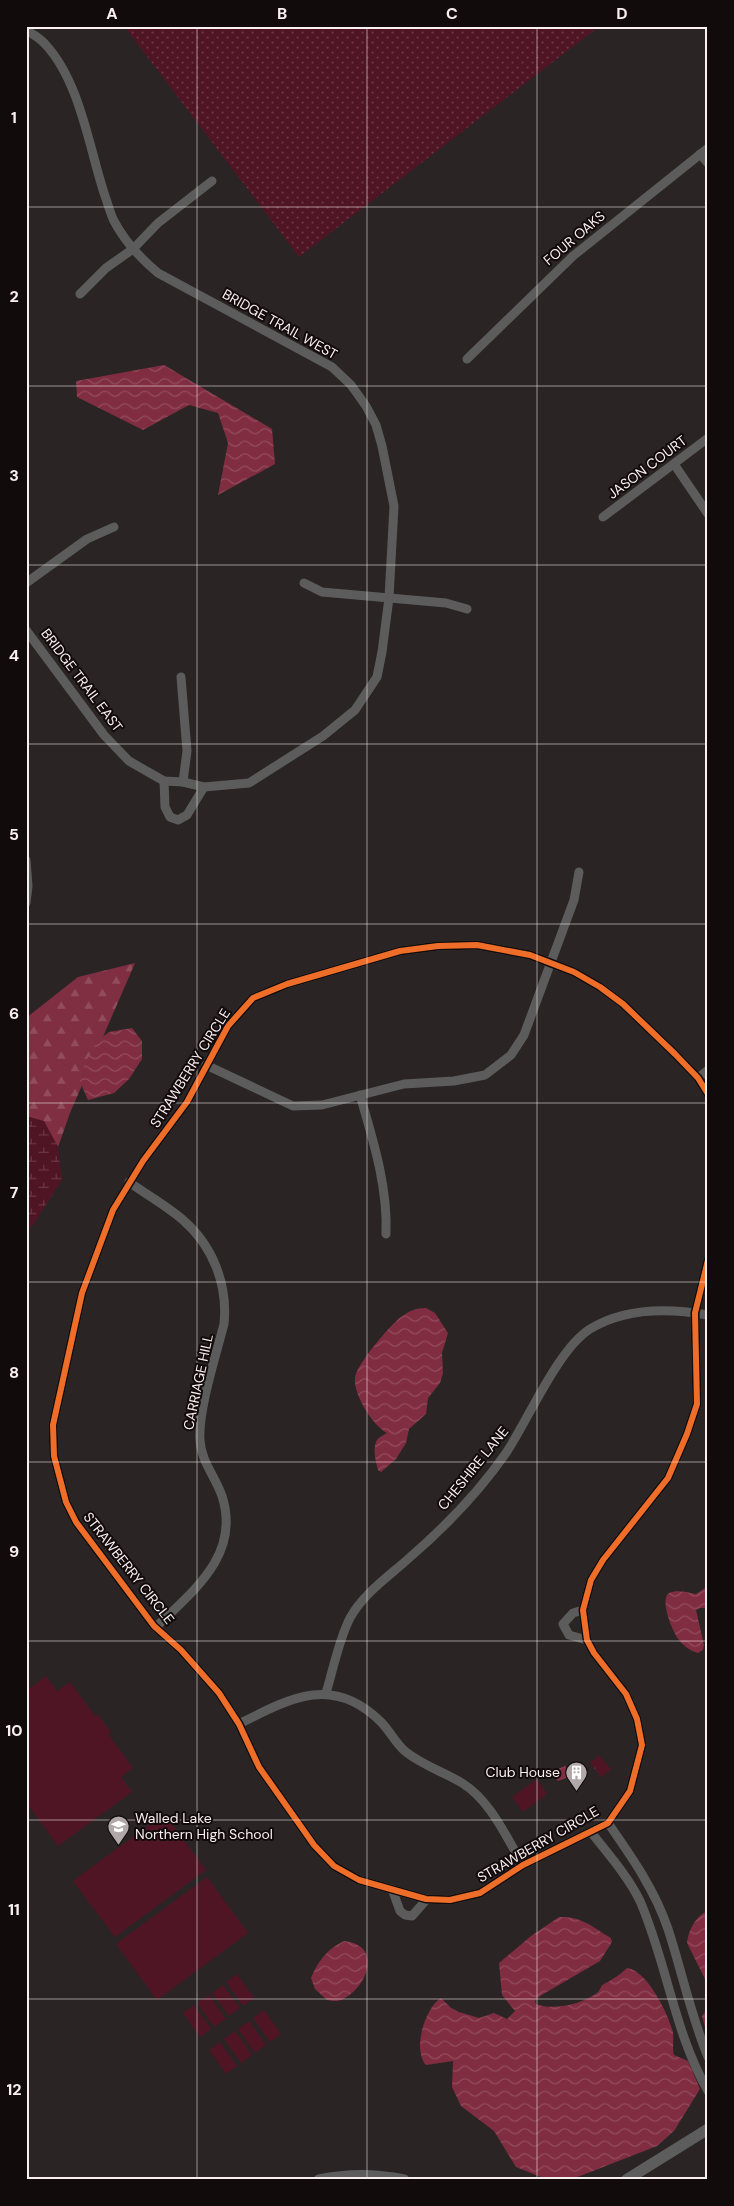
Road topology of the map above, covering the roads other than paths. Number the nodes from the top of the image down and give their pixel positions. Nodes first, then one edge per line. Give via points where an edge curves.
1 (26, 30) edge
2 (704, 151) edge
3 (708, 163) edge
4 (212, 182) dead end
5 (133, 249) junction
6 (80, 294) dead end
7 (467, 359) dead end
8 (708, 438) edge
9 (674, 464) junction
10 (708, 514) edge
11 (603, 517) dead end
12 (114, 526) dead end
13 (26, 582) edge
14 (304, 583) dead end
15 (389, 598) junction
16 (466, 609) dead end
17 (26, 630) edge
18 (181, 677) dead end
19 (323, 736) joint
20 (164, 781) junction
21 (183, 782) junction
22 (204, 788) junction
23 (26, 860) edge
24 (579, 872) dead end
25 (26, 903) edge
26 (550, 963) junction
27 (206, 1065) junction
28 (708, 1070) edge
29 (698, 1078) junction
30 (708, 1094) edge
31 (360, 1095) junction
32 (130, 1182) junction
33 (386, 1234) dead end
34 (708, 1260) edge
35 (696, 1313) junction
36 (708, 1315) edge
37 (583, 1610) junction
38 (156, 1627) junction
39 (587, 1640) junction
40 (326, 1693) junction
41 (239, 1724) junction
42 (608, 1822) junction
43 (591, 1832) junction
44 (523, 1865) junction
45 (392, 1889) junction
46 (427, 1899) junction
47 (660, 1910) junction
48 (646, 1916) junction
49 (690, 2004) junction
50 (675, 2008) junction
51 (708, 2058) edge
52 (708, 2091) edge
53 (708, 2129) edge
54 (340, 2178) edge
55 (319, 2180) edge
56 (404, 2180) edge
57 (626, 2180) edge

1 - 5 street, BRIDGE TRAIL WEST via 44,44 64,72 79,108 113,219
2 - 3 street
2 - 7 street, FOUR OAKS via 573,256
4 - 5 street via 158,223
5 - 6 street via 106,268
5 - 15 street, BRIDGE TRAIL WEST via 158,273 332,367 351,385 366,406 382,446 394,506
8 - 9 street, JASON COURT
9 - 10 street
9 - 11 street, JASON COURT
12 - 13 street via 71,549
14 - 15 street via 322,592
15 - 16 street
15 - 19 street, BRIDGE TRAIL WEST via 377,677 354,710
17 - 20 street, BRIDGE TRAIL EAST via 104,735 130,761
18 - 21 street via 187,751
19 - 22 street, BRIDGE TRAIL EAST via 249,783
20 - 21 street, BRIDGE TRAIL EAST
20 - 22 street via 165,807 170,817 178,820 187,815
21 - 22 street, BRIDGE TRAIL EAST
23 - 25 street
24 - 26 street via 574,900
26 - 27 street, STRAWBERRY CIRCLE via 530,955 477,945 438,946 400,951 287,984 253,998 239,1011
26 - 29 street, STRAWBERRY CIRCLE via 591,982 623,1004
26 - 31 street via 524,1035 499,1066 485,1075 454,1081 404,1084
27 - 31 street via 293,1106 322,1105
27 - 32 street, STRAWBERRY CIRCLE via 173,1123
28 - 29 street
29 - 30 street, STRAWBERRY CIRCLE
31 - 33 street via 383,1185 387,1208
32 - 38 street, STRAWBERRY CIRCLE via 114,1210 82,1293 53,1425 54,1456 66,1502 76,1522
32 - 38 street, CARRIAGE HILL via 197,1234 219,1272 225,1308 200,1425 203,1457 219,1487 225,1510 223,1546 205,1580
34 - 35 street, STRAWBERRY CIRCLE
35 - 36 street, CHESHIRE LANE
35 - 37 street, STRAWBERRY CIRCLE via 696,1404 687,1434 668,1478 591,1580
35 - 40 street, CHESHIRE LANE via 640,1311 588,1330 574,1344 505,1455 462,1507 363,1599 350,1618
37 - 39 street, STRAWBERRY CIRCLE
37 - 39 street via 573,1613 563,1624 568,1635
38 - 41 street, STRAWBERRY CIRCLE via 208,1678
39 - 42 street, STRAWBERRY CIRCLE via 626,1694 637,1719 642,1745 630,1791
40 - 41 street via 296,1698
40 - 44 street via 347,1699 370,1713 406,1752 463,1784 481,1798
41 - 45 street, STRAWBERRY CIRCLE via 259,1766 314,1846 334,1866 359,1880
42 - 43 street, STRAWBERRY CIRCLE
42 - 47 street via 642,1873
43 - 44 street, STRAWBERRY CIRCLE
43 - 48 street via 628,1881
44 - 46 street, STRAWBERRY CIRCLE via 480,1893 450,1900
45 - 46 street, STRAWBERRY CIRCLE
45 - 46 street via 400,1911 405,1915 412,1916
47 - 48 street
47 - 49 street
48 - 50 street
49 - 50 street
49 - 51 street
50 - 52 street via 693,2064
53 - 57 main road
54 - 55 main road
54 - 56 main road via 383,2176

